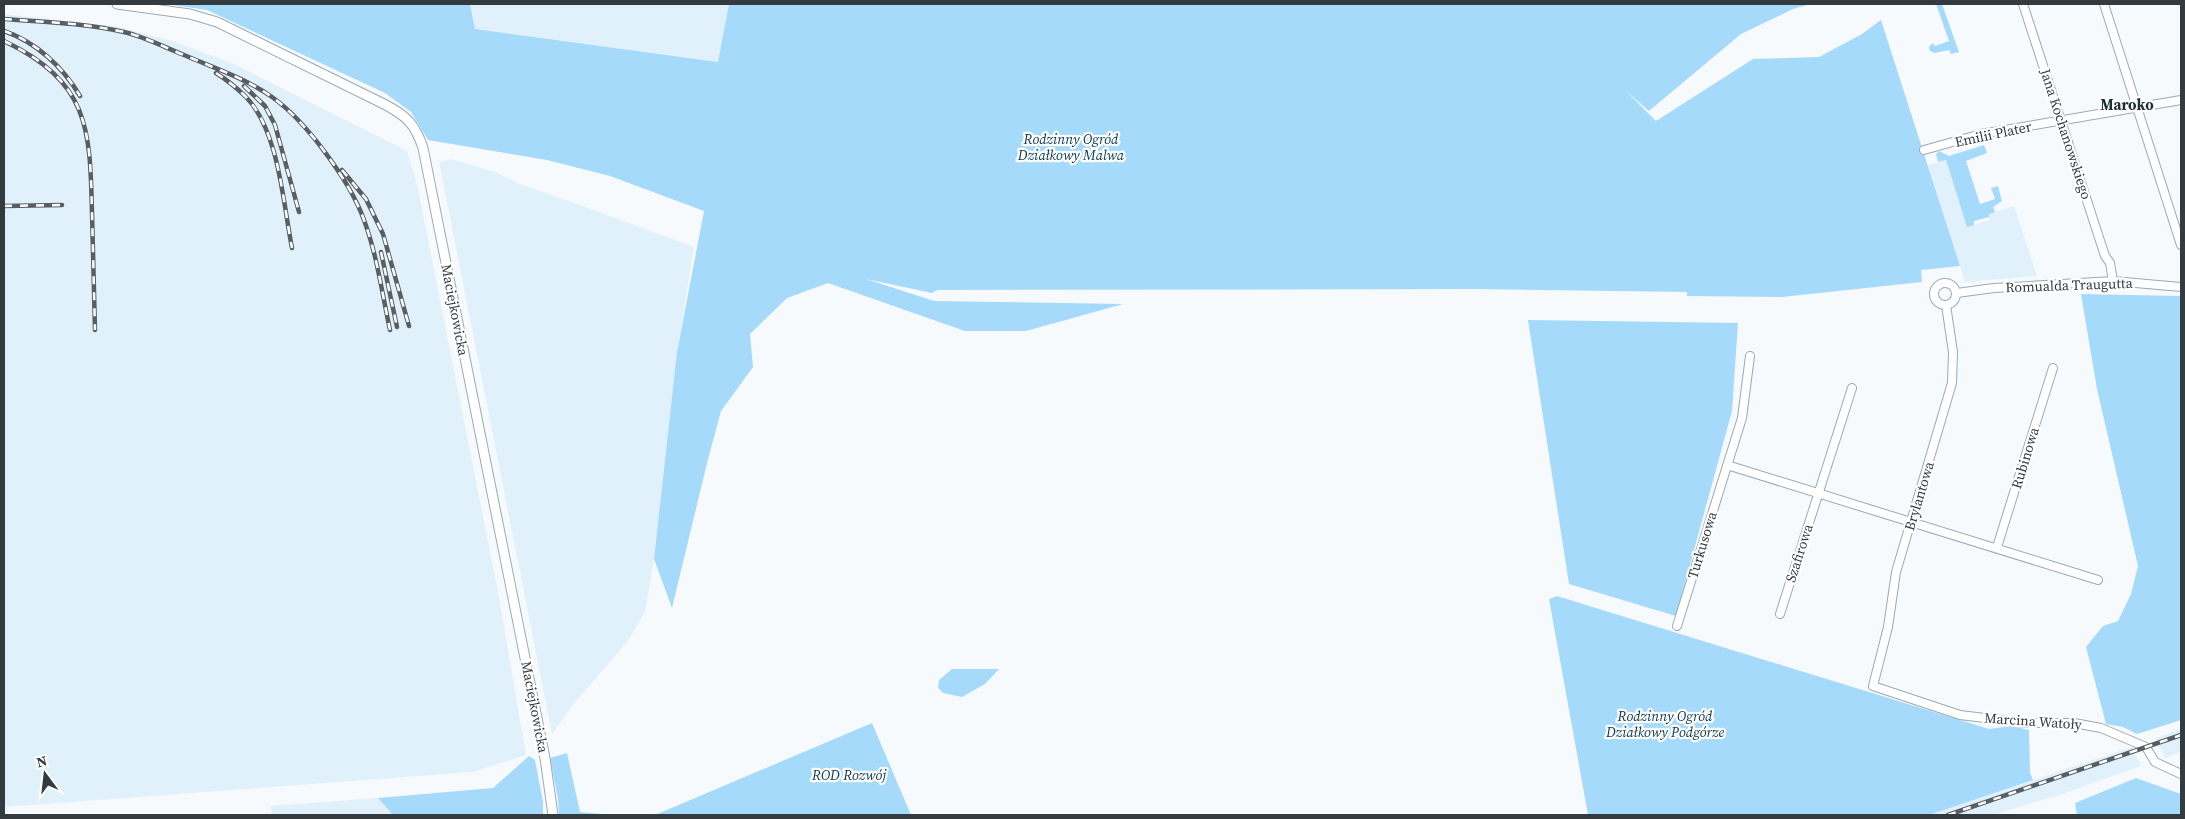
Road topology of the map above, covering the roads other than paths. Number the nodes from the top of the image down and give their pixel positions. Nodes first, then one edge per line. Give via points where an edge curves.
1 (117, 4) edge
2 (2023, 4) edge
3 (2104, 4) edge
4 (2181, 100) edge
5 (2137, 108) junction
6 (2061, 120) junction
7 (1924, 150) dead end
8 (2181, 245) edge
9 (2113, 281) junction
10 (2181, 287) edge
11 (1957, 293) junction
12 (1946, 305) junction
13 (1750, 356) dead end
14 (2053, 368) dead end
15 (1852, 388) dead end
16 (1727, 465) junction
17 (1818, 493) junction
18 (1911, 521) junction
19 (1998, 547) junction
20 (2098, 580) dead end
21 (1780, 614) dead end
22 (1677, 626) dead end
23 (1873, 686) joint
24 (2181, 774) edge
25 (554, 815) edge

1 - 25 street, Maciejkowicka via 190,14 217,22 384,104 405,116 417,130 542,739
2 - 6 street, Jana Kochanowskiego
3 - 5 street
4 - 5 street, Emilii Plater
5 - 6 street, Emilii Plater
5 - 8 street
6 - 7 street, Emilii Plater via 1981,134
6 - 9 street, Jana Kochanowskiego via 2110,263
9 - 10 street, Romualda Traugutta
9 - 11 street, Romualda Traugutta
11 - 12 street via 1954,302
11 - 12 street via 1949,283 1936,286 1935,299
12 - 18 street, Brylantowa via 1953,352 1952,383
13 - 16 street, Turkusowa via 1742,418
14 - 19 street, Rubinowa
15 - 17 street, Szafirowa
16 - 17 street
16 - 22 street, Turkusowa
17 - 18 street
17 - 21 street, Szafirowa
18 - 19 street
18 - 23 street, Brylantowa via 1892,588 1888,627
19 - 20 street
23 - 24 street, Marcina Watoły via 1960,715 2102,728 2146,747 2156,762

